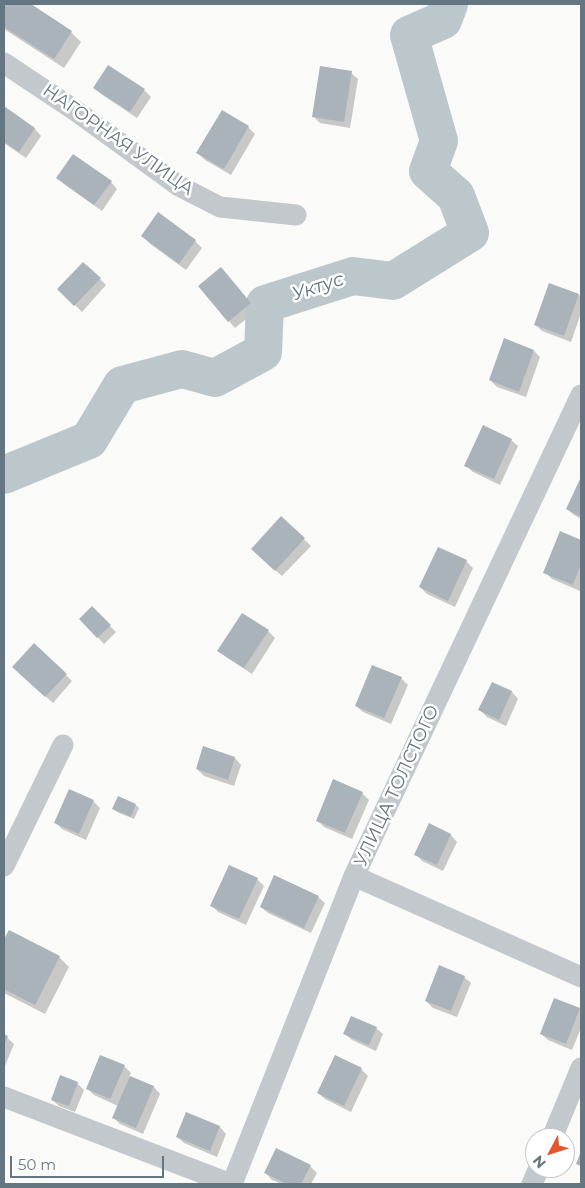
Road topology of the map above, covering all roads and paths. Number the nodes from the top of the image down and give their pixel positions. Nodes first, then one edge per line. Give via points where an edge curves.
1 (4, 62) edge
2 (296, 215) dead end
3 (581, 395) edge
4 (62, 745) dead end
5 (4, 866) edge
6 (354, 876) junction
7 (581, 977) edge
8 (581, 1068) edge
9 (4, 1097) edge
10 (556, 1128) edge
11 (231, 1184) edge

1 - 2 street, НАГОРНАЯ УЛИЦА via 179,186 220,207
3 - 6 street, УЛИЦА ТОЛСТОГО
4 - 5 street
6 - 7 street
6 - 11 street, УЛИЦА ТОЛСТОГО
8 - 10 street
9 - 11 street

